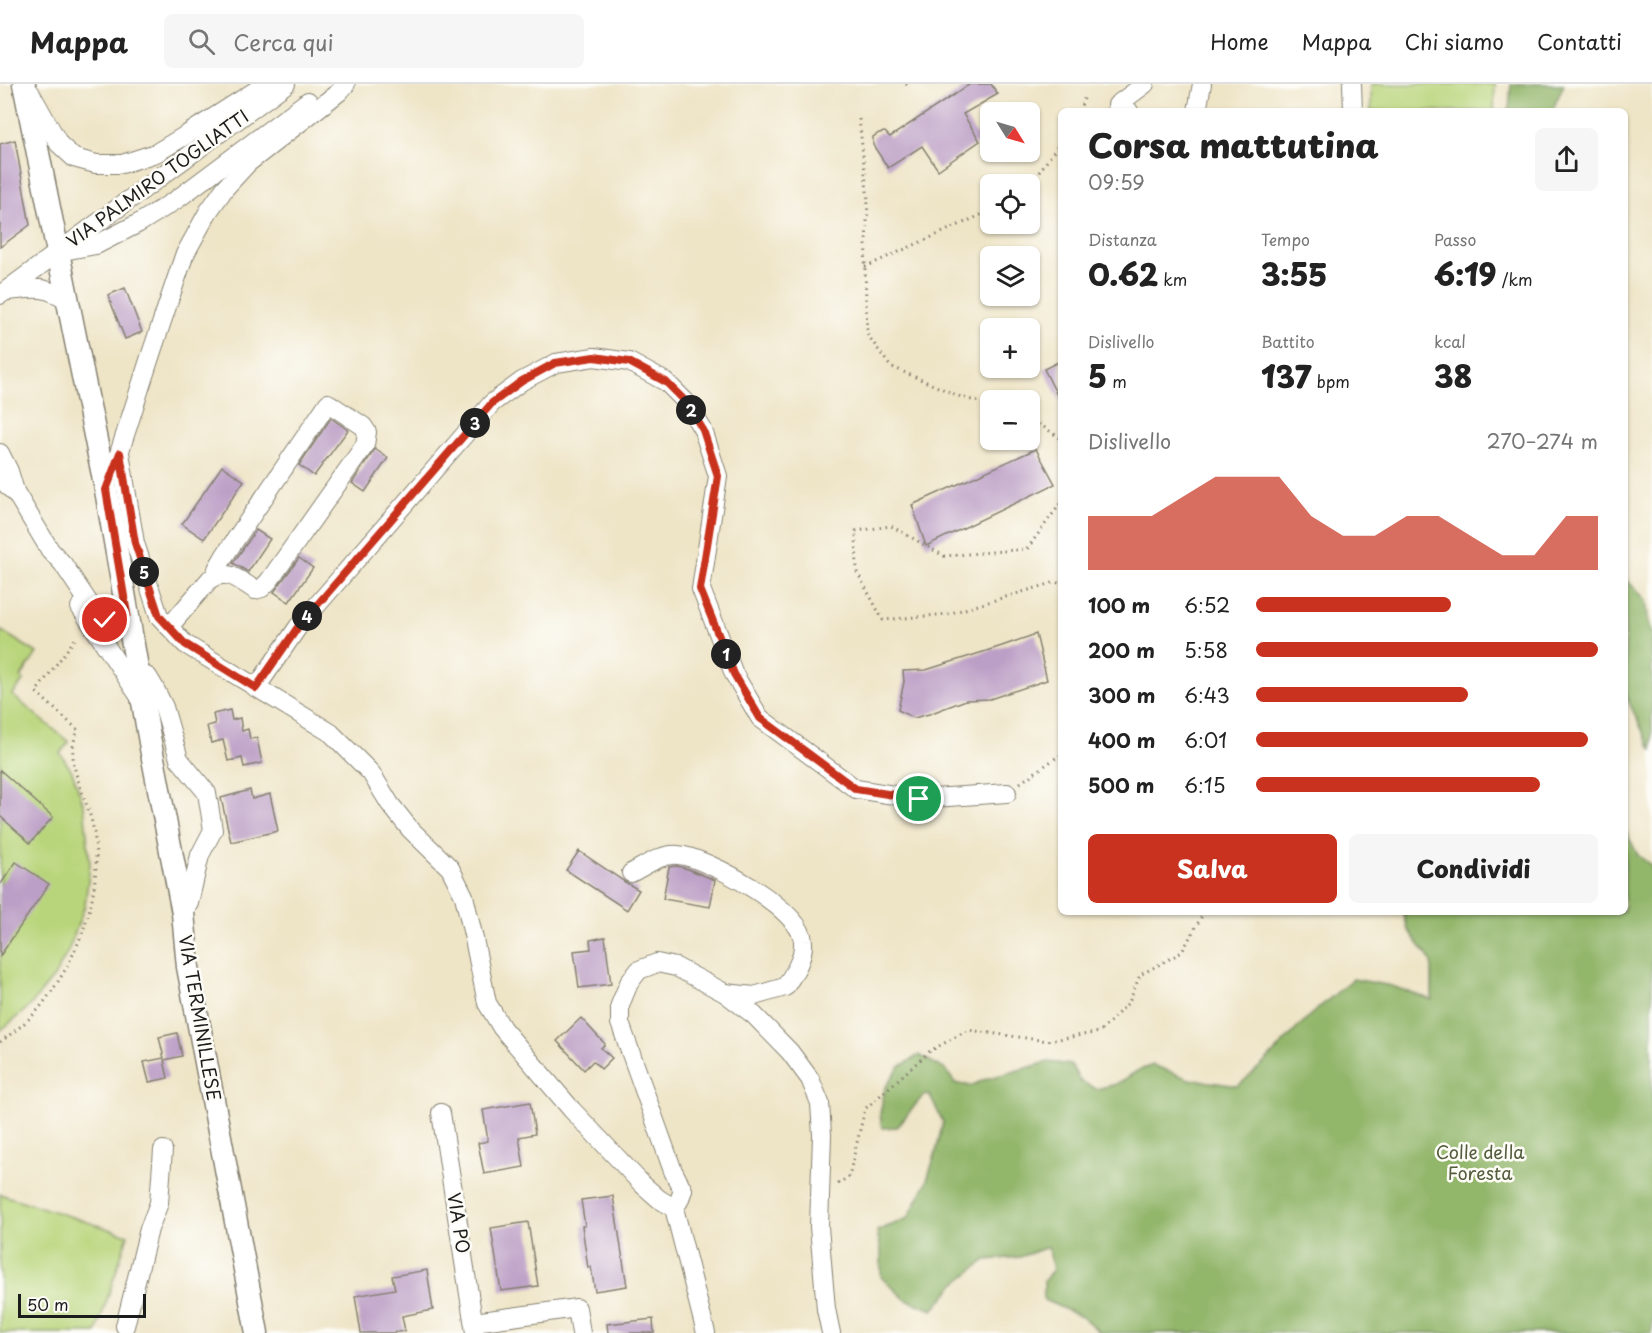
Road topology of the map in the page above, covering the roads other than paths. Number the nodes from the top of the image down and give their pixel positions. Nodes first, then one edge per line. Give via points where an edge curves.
1 (25, 84) edge
2 (266, 84) edge
3 (286, 84) edge
4 (331, 84) edge
5 (346, 84) edge
6 (1145, 84) edge
7 (1202, 84) edge
8 (1353, 84) edge
9 (1123, 108) edge
10 (1198, 108) edge
11 (1353, 108) edge
12 (58, 252) junction
13 (3, 293) edge
14 (68, 300) junction
15 (0, 453) edge
16 (120, 453) junction
17 (0, 478) edge
18 (106, 490) junction
19 (17, 495) junction
20 (50, 550) junction
21 (217, 575) junction
22 (127, 614) junction
23 (169, 627) junction
24 (139, 677) junction
25 (256, 688) junction
26 (143, 702) junction
27 (1007, 793) road end
28 (631, 873) dead end
29 (183, 913) junction
30 (725, 993) junction
31 (441, 1113) dead end
32 (163, 1150) dead end
33 (674, 1208) junction
34 (126, 1326) dead end
35 (475, 1327) edge
36 (257, 1333) edge
37 (581, 1333) edge
38 (706, 1333) edge
39 (831, 1333) edge

1 - 2 street via 59,144 74,158 96,165 122,164 156,153
1 - 12 main road
3 - 12 street, VIA PALMIRO TOGLIATTI
4 - 12 street, VIA PALMIRO TOGLIATTI via 176,200 139,223 96,245
5 - 16 street via 248,164 208,212 184,256
6 - 9 street via 1117,105
7 - 10 street
8 - 11 street
12 - 13 street
12 - 14 main road, VIA TERMINILLESE
13 - 14 street via 37,287
14 - 18 main road, VIA TERMINILLESE
15 - 19 street
16 - 18 street
16 - 23 street via 135,543 159,616
17 - 19 street
18 - 22 main road, VIA TERMINILLESE
19 - 20 street
20 - 22 street via 99,616 114,621
20 - 26 street via 55,569
21 - 21 street via 225,555 328,403 363,426 367,432 365,445 269,581 255,590 229,574
21 - 23 street
22 - 24 main road, VIA TERMINILLESE
23 - 25 street via 185,644
24 - 26 main road, VIA TERMINILLESE
24 - 29 street via 148,677 154,687 179,759 207,793 213,830 200,855
25 - 27 street via 298,627 492,403 555,363 594,357 629,362 666,382 686,402 703,430 718,476 700,589 734,674 760,718 856,789 919,799
25 - 33 street via 331,733 370,773 410,829 450,868 464,896 487,1003 502,1028 626,1167
26 - 29 main road, VIA TERMINILLESE
28 - 30 street via 676,854 693,858 762,894 798,927 804,939 800,965 785,987 754,996
29 - 36 main road, VIA TERMINILLESE via 188,967
30 - 33 street via 676,967 657,963 639,970 620,1005 620,1023 673,1172 683,1190
30 - 39 street via 754,1015 790,1052 810,1079 820,1103 819,1227
31 - 35 street, VIA PO
32 - 34 street via 159,1203 148,1229
33 - 38 street
35 - 37 street via 577,1308

